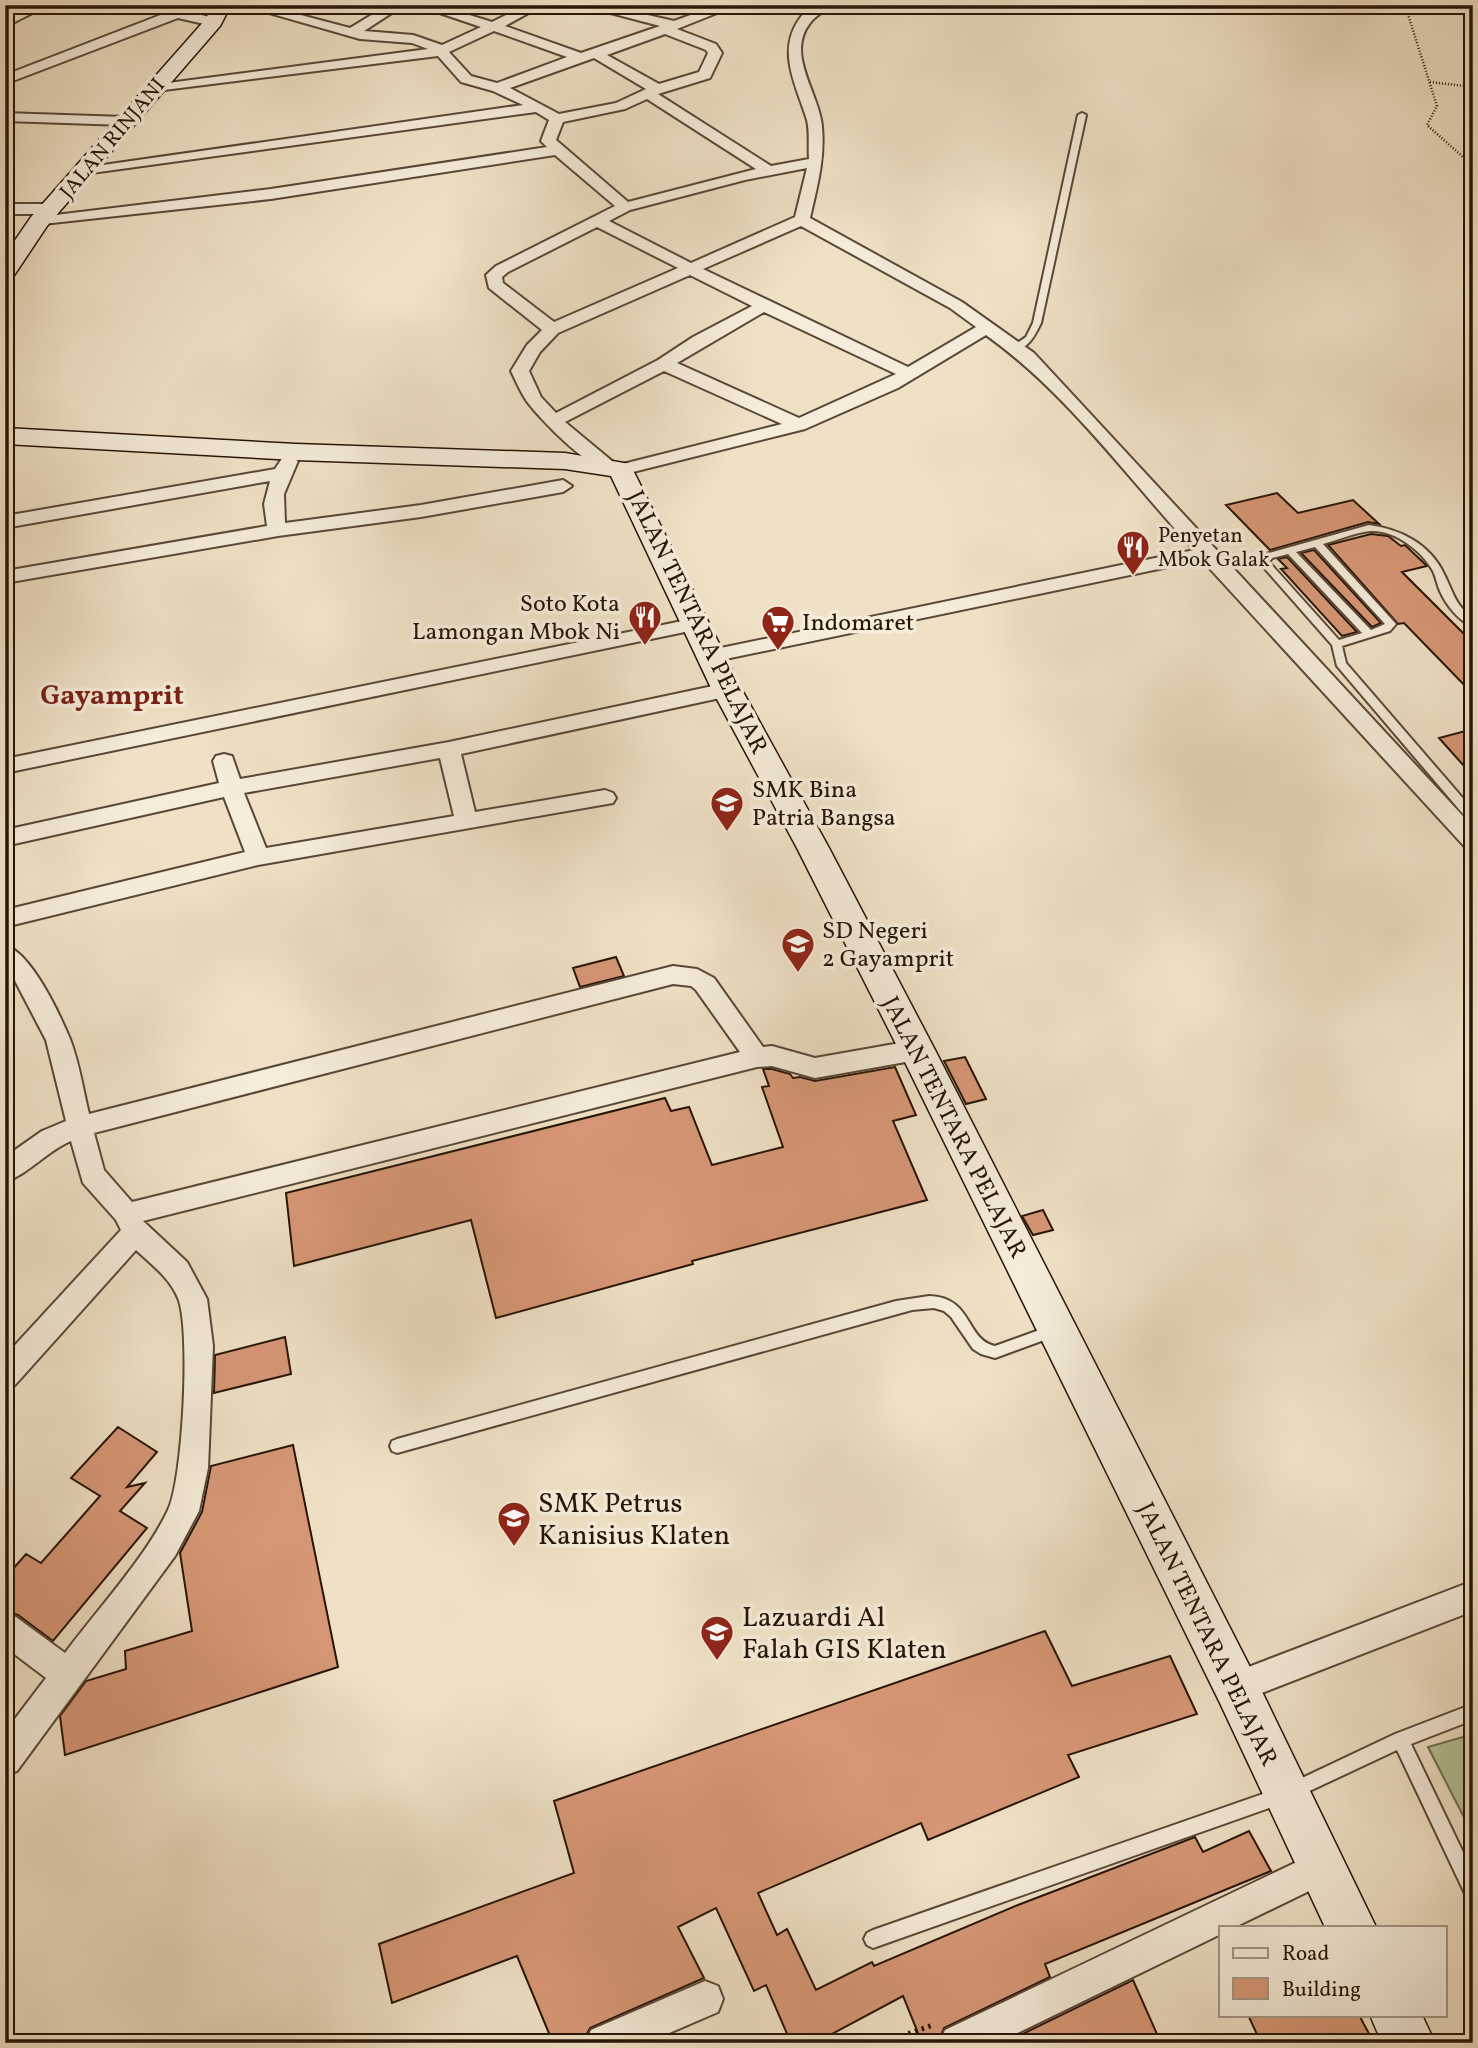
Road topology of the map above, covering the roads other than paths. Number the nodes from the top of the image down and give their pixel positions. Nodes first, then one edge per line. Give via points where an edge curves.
1 (42, 5) edge
2 (141, 5) edge
3 (247, 5) edge
4 (398, 5) edge
5 (422, 5) edge
6 (537, 5) edge
7 (586, 5) edge
8 (731, 5) edge
9 (824, 5) edge
10 (5, 10) edge
11 (175, 14) junction
12 (217, 14) edge
13 (21, 16) junction
14 (5, 23) edge
15 (496, 27) junction
16 (669, 27) junction
17 (352, 33) junction
18 (441, 51) junction
19 (596, 54) junction
20 (580, 57) junction
21 (6, 80) edge
22 (153, 89) junction
23 (498, 89) junction
24 (653, 92) junction
25 (539, 107) junction
26 (1082, 115) dead end
27 (129, 116) junction
28 (5, 117) edge
29 (557, 120) junction
30 (558, 150) junction
31 (816, 162) junction
32 (766, 169) junction
33 (82, 172) junction
34 (625, 207) junction
35 (5, 209) edge
36 (45, 216) junction
37 (802, 220) junction
38 (599, 222) junction
39 (13, 253) edge
40 (693, 268) junction
41 (5, 272) edge
42 (764, 306) junction
43 (986, 328) junction
44 (552, 329) junction
45 (1016, 348) junction
46 (664, 364) junction
47 (909, 374) junction
48 (554, 421) junction
49 (799, 425) junction
50 (5, 436) edge
51 (289, 462) junction
52 (614, 467) junction
53 (563, 486) dead end
54 (5, 522) edge
55 (278, 530) junction
56 (1317, 543) junction
57 (1290, 551) junction
58 (1206, 553) junction
59 (5, 577) edge
60 (697, 624) junction
61 (1473, 624) edge
62 (1370, 635) junction
63 (1337, 644) junction
64 (711, 656) junction
65 (727, 690) junction
66 (449, 750) junction
67 (224, 761) dead end
68 (5, 766) edge
69 (230, 788) junction
70 (606, 798) dead end
71 (1473, 818) edge
72 (466, 820) junction
73 (5, 838) edge
74 (1473, 841) edge
75 (258, 858) junction
76 (5, 919) edge
77 (10, 966) edge
78 (917, 1051) junction
79 (757, 1057) junction
80 (81, 1126) junction
81 (5, 1171) edge
82 (131, 1223) junction
83 (1057, 1329) junction
84 (5, 1376) edge
85 (397, 1446) dead end
86 (1473, 1596) edge
87 (5, 1628) edge
88 (69, 1675) junction
89 (1236, 1687) junction
90 (1473, 1712) edge
91 (1401, 1740) junction
92 (5, 1759) edge
93 (1286, 1794) junction
94 (1322, 1867) junction
95 (1473, 1892) edge
96 (1352, 1926) edge
97 (873, 1939) dead end
98 (705, 1999) dead end
99 (1396, 2016) edge
100 (604, 2043) edge
101 (958, 2043) edge
102 (1409, 2043) edge

1 - 13 street
2 - 11 street
3 - 17 street
4 - 17 street
5 - 15 street
6 - 15 street
7 - 16 street
8 - 16 street
9 - 31 street via 806,18 796,34 795,51 800,84 815,123
10 - 13 street
11 - 12 street
11 - 21 street
12 - 22 main road, JALAN RINJANI
13 - 14 street
15 - 18 street
15 - 20 street
16 - 19 street
16 - 24 street via 715,53 705,75
17 - 18 street via 413,39
18 - 22 street
18 - 23 street via 466,79
19 - 20 street
19 - 24 street
20 - 23 street
22 - 27 main road, JALAN RINJANI
23 - 25 street
24 - 29 street via 620,106
24 - 32 street
25 - 29 street
25 - 33 street
26 - 45 lane via 1037,323 1030,338
27 - 28 street
27 - 33 main road, JALAN RINJANI
29 - 30 street via 548,141
30 - 34 street
30 - 36 street via 271,194
31 - 32 street
31 - 37 street
32 - 34 street
33 - 36 main road, JALAN RINJANI
34 - 38 street
35 - 36 street
36 - 39 main road, JALAN RINJANI
37 - 40 street
37 - 43 street via 956,305
38 - 40 street
38 - 44 street via 494,275 495,285
39 - 41 main road, JALAN RINJANI
40 - 42 street
40 - 44 street
42 - 46 street
42 - 47 street
43 - 45 street
43 - 47 street
44 - 48 street via 520,370 524,384
45 - 58 street via 1061,390
46 - 48 street
46 - 49 street
47 - 49 street
48 - 52 street
49 - 52 street
50 - 51 main road, JALAN TENTARA PELAJAR
51 - 52 main road, JALAN TENTARA PELAJAR via 565,461
51 - 54 street
51 - 55 street via 271,512
52 - 60 main road, JALAN TENTARA PELAJAR
53 - 55 street
55 - 59 street
56 - 57 lane
56 - 61 lane via 1369,528 1403,536 1437,570 1446,593
56 - 62 lane via 1389,620 1386,629
57 - 62 lane
57 - 63 lane via 1269,556 1264,562
58 - 64 street
58 - 74 street
60 - 64 main road, JALAN TENTARA PELAJAR
60 - 68 street
62 - 63 lane
63 - 71 lane via 1340,664
64 - 65 main road, JALAN TENTARA PELAJAR
65 - 66 street
65 - 78 main road, JALAN TENTARA PELAJAR
66 - 69 street
66 - 72 street
67 - 69 street
69 - 73 street
69 - 75 street
70 - 72 street
72 - 75 street
75 - 76 street
77 - 80 street via 58,1040
78 - 79 street via 815,1068 772,1056
78 - 83 main road, JALAN TENTARA PELAJAR
79 - 80 street via 705,984 697,978 673,975
79 - 82 street
80 - 81 street via 51,1138
80 - 82 street via 92,1175
82 - 84 street
82 - 88 street via 177,1270 193,1299 199,1346 193,1468 184,1511 164,1546
83 - 85 lane via 995,1353 981,1349 946,1305 926,1302 896,1307
83 - 89 main road, JALAN TENTARA PELAJAR
86 - 89 street
87 - 88 street
88 - 92 street
89 - 93 main road, JALAN TENTARA PELAJAR
90 - 91 lane
91 - 93 lane
91 - 95 lane
93 - 94 main road, JALAN TENTARA PELAJAR
93 - 97 lane
94 - 96 main road, JALAN TENTARA PELAJAR
94 - 101 street
98 - 100 street
99 - 102 main road

